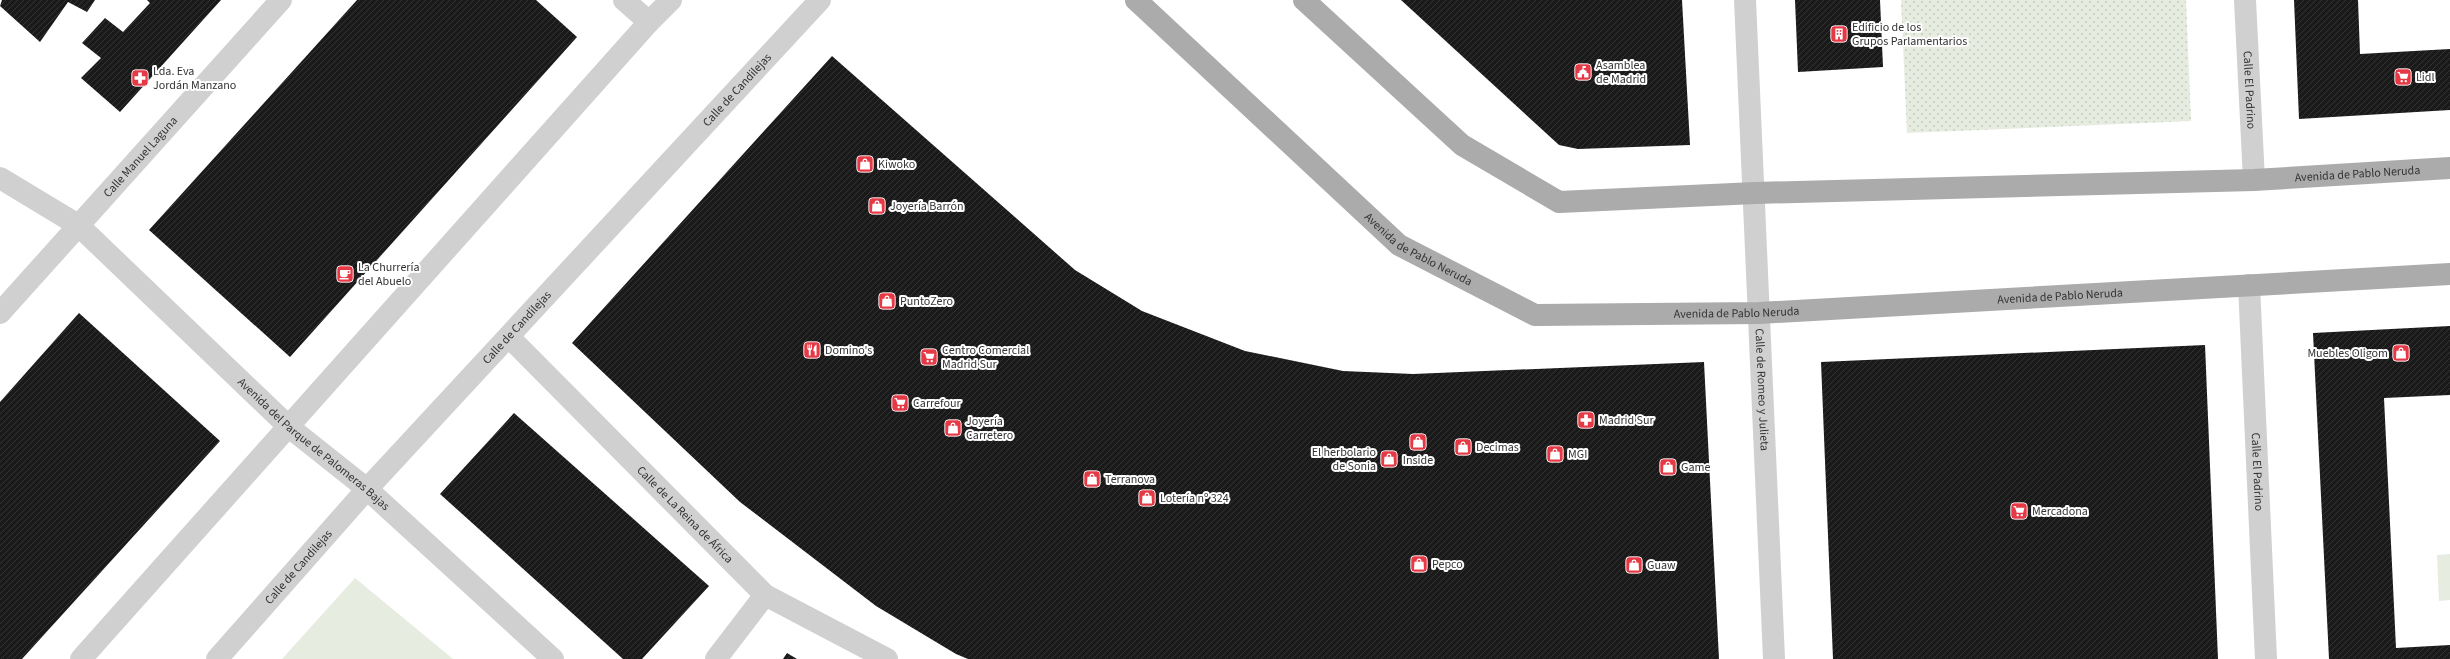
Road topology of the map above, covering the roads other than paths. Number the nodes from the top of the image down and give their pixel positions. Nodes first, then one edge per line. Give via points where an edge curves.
1 (281, 0) edge
2 (624, 0) edge
3 (671, 0) edge
4 (820, 0) edge
5 (1136, 0) edge
6 (1304, 0) edge
7 (1745, 0) edge
8 (2245, 0) edge
9 (649, 22) junction
10 (2450, 168) edge
11 (0, 178) edge
12 (2254, 180) junction
13 (1755, 193) junction
14 (78, 225) junction
15 (2450, 274) edge
16 (2249, 284) junction
17 (0, 313) edge
18 (1759, 313) junction
19 (509, 337) junction
20 (289, 427) junction
21 (366, 489) junction
22 (765, 595) junction
23 (81, 659) edge
24 (217, 659) edge
25 (553, 659) edge
26 (716, 659) edge
27 (887, 659) edge
28 (1774, 659) edge
29 (2266, 659) edge

1 - 14 street, Calle Manuel Laguna
2 - 9 street
3 - 9 street
4 - 19 street, Calle de Candilejas
5 - 18 main road, Avenida de Pablo Neruda via 1399,245 1535,315
6 - 13 main road, Avenida de Pablo Neruda via 1462,145 1559,202
7 - 13 street, Calle de Romeo y Julieta
8 - 12 street, Calle El Padrino
9 - 20 street
10 - 12 main road, Avenida de Pablo Neruda
11 - 14 street, Avenida del Parque de Palomeras Bajas
12 - 13 main road, Avenida de Pablo Neruda
13 - 18 street, Calle de Romeo y Julieta
14 - 17 street, Calle Manuel Laguna
14 - 20 street, Avenida del Parque de Palomeras Bajas
15 - 16 main road, Avenida de Pablo Neruda
16 - 18 main road, Avenida de Pablo Neruda
16 - 29 street, Calle El Padrino
18 - 28 street, Calle de Romeo y Julieta
19 - 21 street, Calle de Candilejas
19 - 22 street, Calle de La Reina de África
20 - 21 street, Avenida del Parque de Palomeras Bajas
20 - 23 street
21 - 24 street, Calle de Candilejas
21 - 25 street, Avenida del Parque de Palomeras Bajas
22 - 26 street
22 - 27 street, Calle de La Reina de África

